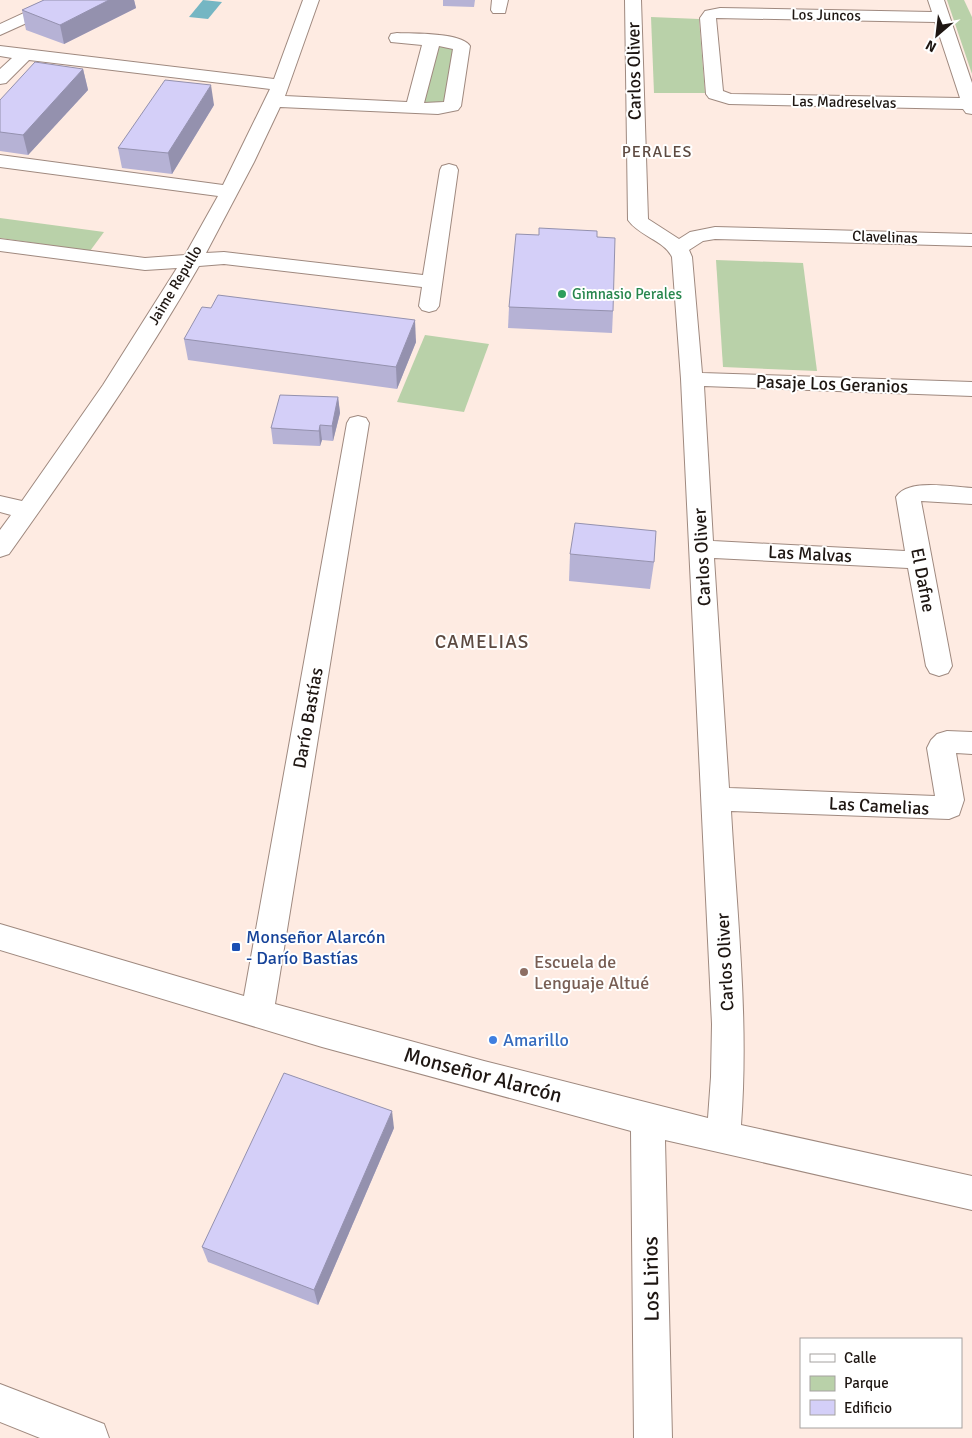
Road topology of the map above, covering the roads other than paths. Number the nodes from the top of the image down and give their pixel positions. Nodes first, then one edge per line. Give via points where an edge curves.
1 (64, 0) edge
2 (311, 0) edge
3 (633, 0) edge
4 (936, 0) edge
5 (942, 17) junction
6 (0, 30) edge
7 (397, 38) dead end
8 (432, 40) junction
9 (0, 51) edge
10 (24, 54) junction
11 (0, 79) edge
12 (277, 93) junction
13 (719, 97) joint
14 (971, 107) edge
15 (414, 108) junction
16 (0, 161) edge
17 (449, 170) dead end
18 (229, 192) junction
19 (972, 240) edge
20 (0, 245) edge
21 (678, 248) junction
22 (190, 261) junction
23 (433, 282) junction
24 (429, 306) dead end
25 (692, 380) junction
26 (972, 389) edge
27 (358, 423) dead end
28 (972, 496) edge
29 (0, 504) edge
30 (28, 510) junction
31 (0, 548) edge
32 (701, 549) junction
33 (920, 560) junction
34 (939, 666) dead end
35 (972, 743) edge
36 (715, 799) junction
37 (0, 937) edge
38 (257, 1013) junction
39 (648, 1119) junction
40 (724, 1137) junction
41 (972, 1193) edge
42 (0, 1403) edge
43 (90, 1438) edge
44 (654, 1438) edge

1 - 6 street
2 - 12 street, Jaime Repullo
3 - 21 street, Carlos Oliver via 638,220 648,231
4 - 5 street
5 - 13 street, Los Juncos via 711,14 708,18 714,91
5 - 14 street
7 - 8 street
8 - 15 street
8 - 15 street via 462,46 454,103 444,109
9 - 10 street
10 - 11 street
10 - 12 street
12 - 15 street
12 - 18 street, Jaime Repullo
13 - 14 street, Las Madreselvas
16 - 18 street
17 - 23 street
18 - 22 street, Jaime Repullo
19 - 21 street, Clavelinas via 715,233 697,236
20 - 22 street via 145,264
21 - 25 street, Carlos Oliver via 682,257
22 - 23 street via 224,258
22 - 30 street, Jaime Repullo via 118,378
23 - 24 street
25 - 26 street, Pasaje Los Geranios
25 - 32 street, Carlos Oliver
27 - 38 street, Darío Bastías
28 - 33 street, El Dafne via 910,494 908,500
29 - 30 street
30 - 31 street, Jaime Repullo
32 - 33 street, Las Malvas
32 - 36 street, Carlos Oliver
33 - 34 street, El Dafne
35 - 36 street, Las Camelias via 947,742 941,748 950,800 945,808
36 - 40 street, Carlos Oliver via 728,1024
37 - 38 street, Monseñor Alarcón
38 - 39 street, Monseñor Alarcón
39 - 40 street, Monseñor Alarcón
39 - 44 street, Los Lirios
40 - 41 street, Monseñor Alarcón
42 - 43 street

